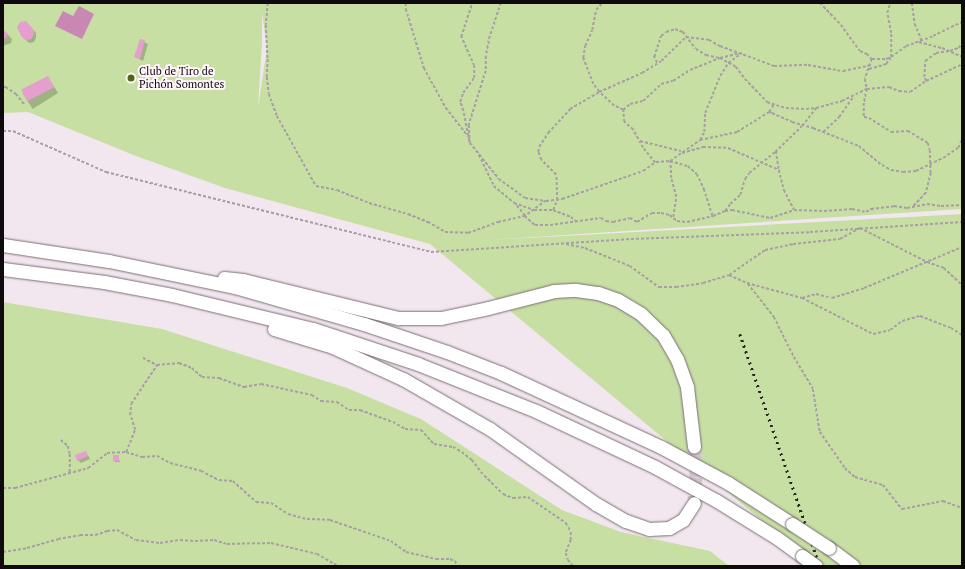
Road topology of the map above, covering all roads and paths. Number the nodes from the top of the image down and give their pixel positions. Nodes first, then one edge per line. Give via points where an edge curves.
1 (268, 3) edge
2 (406, 3) edge
3 (472, 3) edge
4 (501, 3) edge
5 (602, 3) edge
6 (820, 3) edge
7 (890, 3) edge
8 (912, 3) edge
9 (962, 22) edge
10 (686, 37) junction
11 (922, 41) junction
12 (919, 42) junction
13 (962, 44) edge
14 (950, 51) junction
15 (742, 53) junction
16 (891, 57) junction
17 (962, 57) edge
18 (720, 58) junction
19 (872, 59) junction
20 (728, 62) junction
21 (657, 63) junction
22 (962, 64) edge
23 (871, 65) junction
24 (869, 70) junction
25 (926, 80) junction
26 (3, 87) edge
27 (867, 89) junction
28 (599, 92) junction
29 (854, 95) junction
30 (24, 104) dead end
31 (774, 104) junction
32 (816, 108) junction
33 (623, 110) junction
34 (768, 112) junction
35 (802, 126) junction
36 (3, 131) edge
37 (822, 132) junction
38 (468, 136) junction
39 (700, 140) junction
40 (962, 140) edge
41 (640, 141) junction
42 (470, 142) junction
43 (682, 151) junction
44 (776, 151) junction
45 (477, 152) junction
46 (680, 153) junction
47 (670, 161) junction
48 (763, 162) junction
49 (655, 163) junction
50 (930, 165) junction
51 (779, 170) junction
52 (558, 200) junction
53 (546, 201) junction
54 (514, 203) junction
55 (962, 205) edge
56 (913, 207) junction
57 (534, 210) junction
58 (553, 210) junction
59 (794, 210) junction
60 (725, 211) junction
61 (525, 216) junction
62 (713, 216) junction
63 (672, 217) junction
64 (577, 222) junction
65 (962, 222) edge
66 (860, 228) junction
67 (564, 243) junction
68 (3, 245) edge
69 (962, 248) edge
70 (927, 262) junction
71 (3, 269) edge
72 (152, 270) junction
73 (728, 275) junction
74 (747, 283) junction
75 (962, 285) edge
76 (172, 295) junction
77 (802, 298) junction
78 (962, 335) edge
79 (143, 358) dead end
80 (157, 364) junction
81 (61, 440) dead end
82 (694, 447) tunnel mouth
83 (126, 452) junction
84 (69, 475) junction
85 (3, 488) edge
86 (694, 503) tunnel mouth
87 (962, 508) edge
88 (3, 552) edge
89 (338, 566) edge
90 (458, 566) edge
91 (573, 566) edge
92 (816, 566) edge
93 (853, 566) edge

1 - 61 path via 266,25 269,42 269,94 277,116 316,186 337,190 369,203 408,214 445,232 468,233
2 - 38 path via 424,68 446,108
3 - 38 path via 461,37 474,66 474,78 460,102
4 - 42 path via 490,36 486,71 469,125
5 - 28 path via 596,10 583,58 593,84
6 - 19 path via 841,25 860,51
7 - 16 path via 887,13 891,33
8 - 11 path via 915,24
9 - 11 path
10 - 15 path via 709,40
10 - 18 path via 696,49 706,55
10 - 21 path
10 - 21 path via 683,32 675,29 661,36 654,57
11 - 12 path
12 - 14 path
12 - 16 path via 906,46
13 - 14 path
14 - 17 path
14 - 25 path via 936,53 925,61
15 - 18 path
15 - 20 path
15 - 23 path via 774,66 808,65 843,71
16 - 19 path
16 - 24 path via 886,64
18 - 20 path
18 - 33 path via 690,70 673,81 661,84 643,101 630,104
19 - 23 path
20 - 31 path via 736,67 767,102
20 - 39 path via 705,113 704,132
21 - 28 path via 638,75
22 - 25 path
23 - 24 path
24 - 27 path via 865,79
25 - 27 path via 910,92 889,87
26 - 30 path via 16,94
27 - 29 path
27 - 50 path via 864,117 891,132 908,132 928,143
28 - 33 path via 614,106
28 - 52 path via 570,109 539,147 541,160 556,175
29 - 32 path
29 - 37 path via 839,117
31 - 32 path via 806,110
31 - 34 path
32 - 35 path
33 - 41 path via 624,122
34 - 35 path
34 - 39 path via 737,132
35 - 37 path
35 - 44 path
36 - 67 path via 13,131 106,172 431,252
37 - 50 path via 859,146 891,170 916,171
38 - 42 path
39 - 43 path
40 - 50 path via 958,148
41 - 43 path
41 - 49 path
42 - 45 path
43 - 46 path
44 - 48 path
44 - 51 path
45 - 53 path via 500,179 525,198
45 - 54 path via 494,186
46 - 47 path
46 - 48 path via 703,148 728,148
47 - 49 path
47 - 62 path via 688,166 697,174
47 - 63 path via 676,197
48 - 51 path
48 - 60 path via 749,173 740,196
49 - 52 path via 643,171
50 - 56 path via 931,173 926,192
51 - 59 path via 784,190
52 - 53 path
52 - 58 path
53 - 57 path
54 - 57 path
54 - 61 path
55 - 56 path via 927,204
56 - 59 path via 894,206 866,212 852,209
57 - 58 path
57 - 61 path
58 - 64 path
59 - 60 path via 770,218 732,210
60 - 62 path
61 - 64 path via 535,224
62 - 63 path via 687,222
63 - 64 path via 652,213 637,222 630,218 613,222 601,218
65 - 66 path
66 - 67 path
66 - 70 path
66 - 73 path via 840,239 765,250
67 - 73 path via 585,248 630,266 659,287 703,283
68 - 72 highway
69 - 70 path
70 - 75 path via 944,268
70 - 77 path via 832,298 816,294
71 - 76 highway via 104,282
72 - 82 highway via 243,280 398,318 440,318 554,291 576,290 618,300 641,314 663,336 677,359 686,387
72 - 93 highway, bridge via 235,287 318,310 501,373 661,447 728,483
73 - 74 path
74 - 77 path
74 - 87 path via 774,317 813,389 820,432 845,468 855,477 883,485 902,509 943,501
76 - 86 highway via 205,309 333,346 403,379 490,430 596,504 626,521 649,529 669,528 683,520
76 - 92 highway, bridge via 313,329 418,364 536,411 655,467 717,501 777,538
77 - 78 path via 873,334 890,330 902,321 920,316
79 - 80 path
80 - 83 path via 132,404 130,415 135,430
80 - 91 path via 179,363 192,368 202,377 219,378 244,387 261,384 312,395 321,401 337,402 349,410 360,410 405,429 421,430 434,444 453,447 462,452 503,494 513,498 528,497 566,523 571,532 566,553
81 - 84 path via 68,446 70,454
83 - 84 path via 107,452 88,468
83 - 90 path via 142,457 157,456 219,480 233,481 256,502 271,502 288,514 307,520 330,520 391,541 406,552 436,559 450,559 456,561
84 - 85 path via 15,488
88 - 89 path via 58,539 117,530 136,540 160,543 214,540 227,544 271,543 316,554

